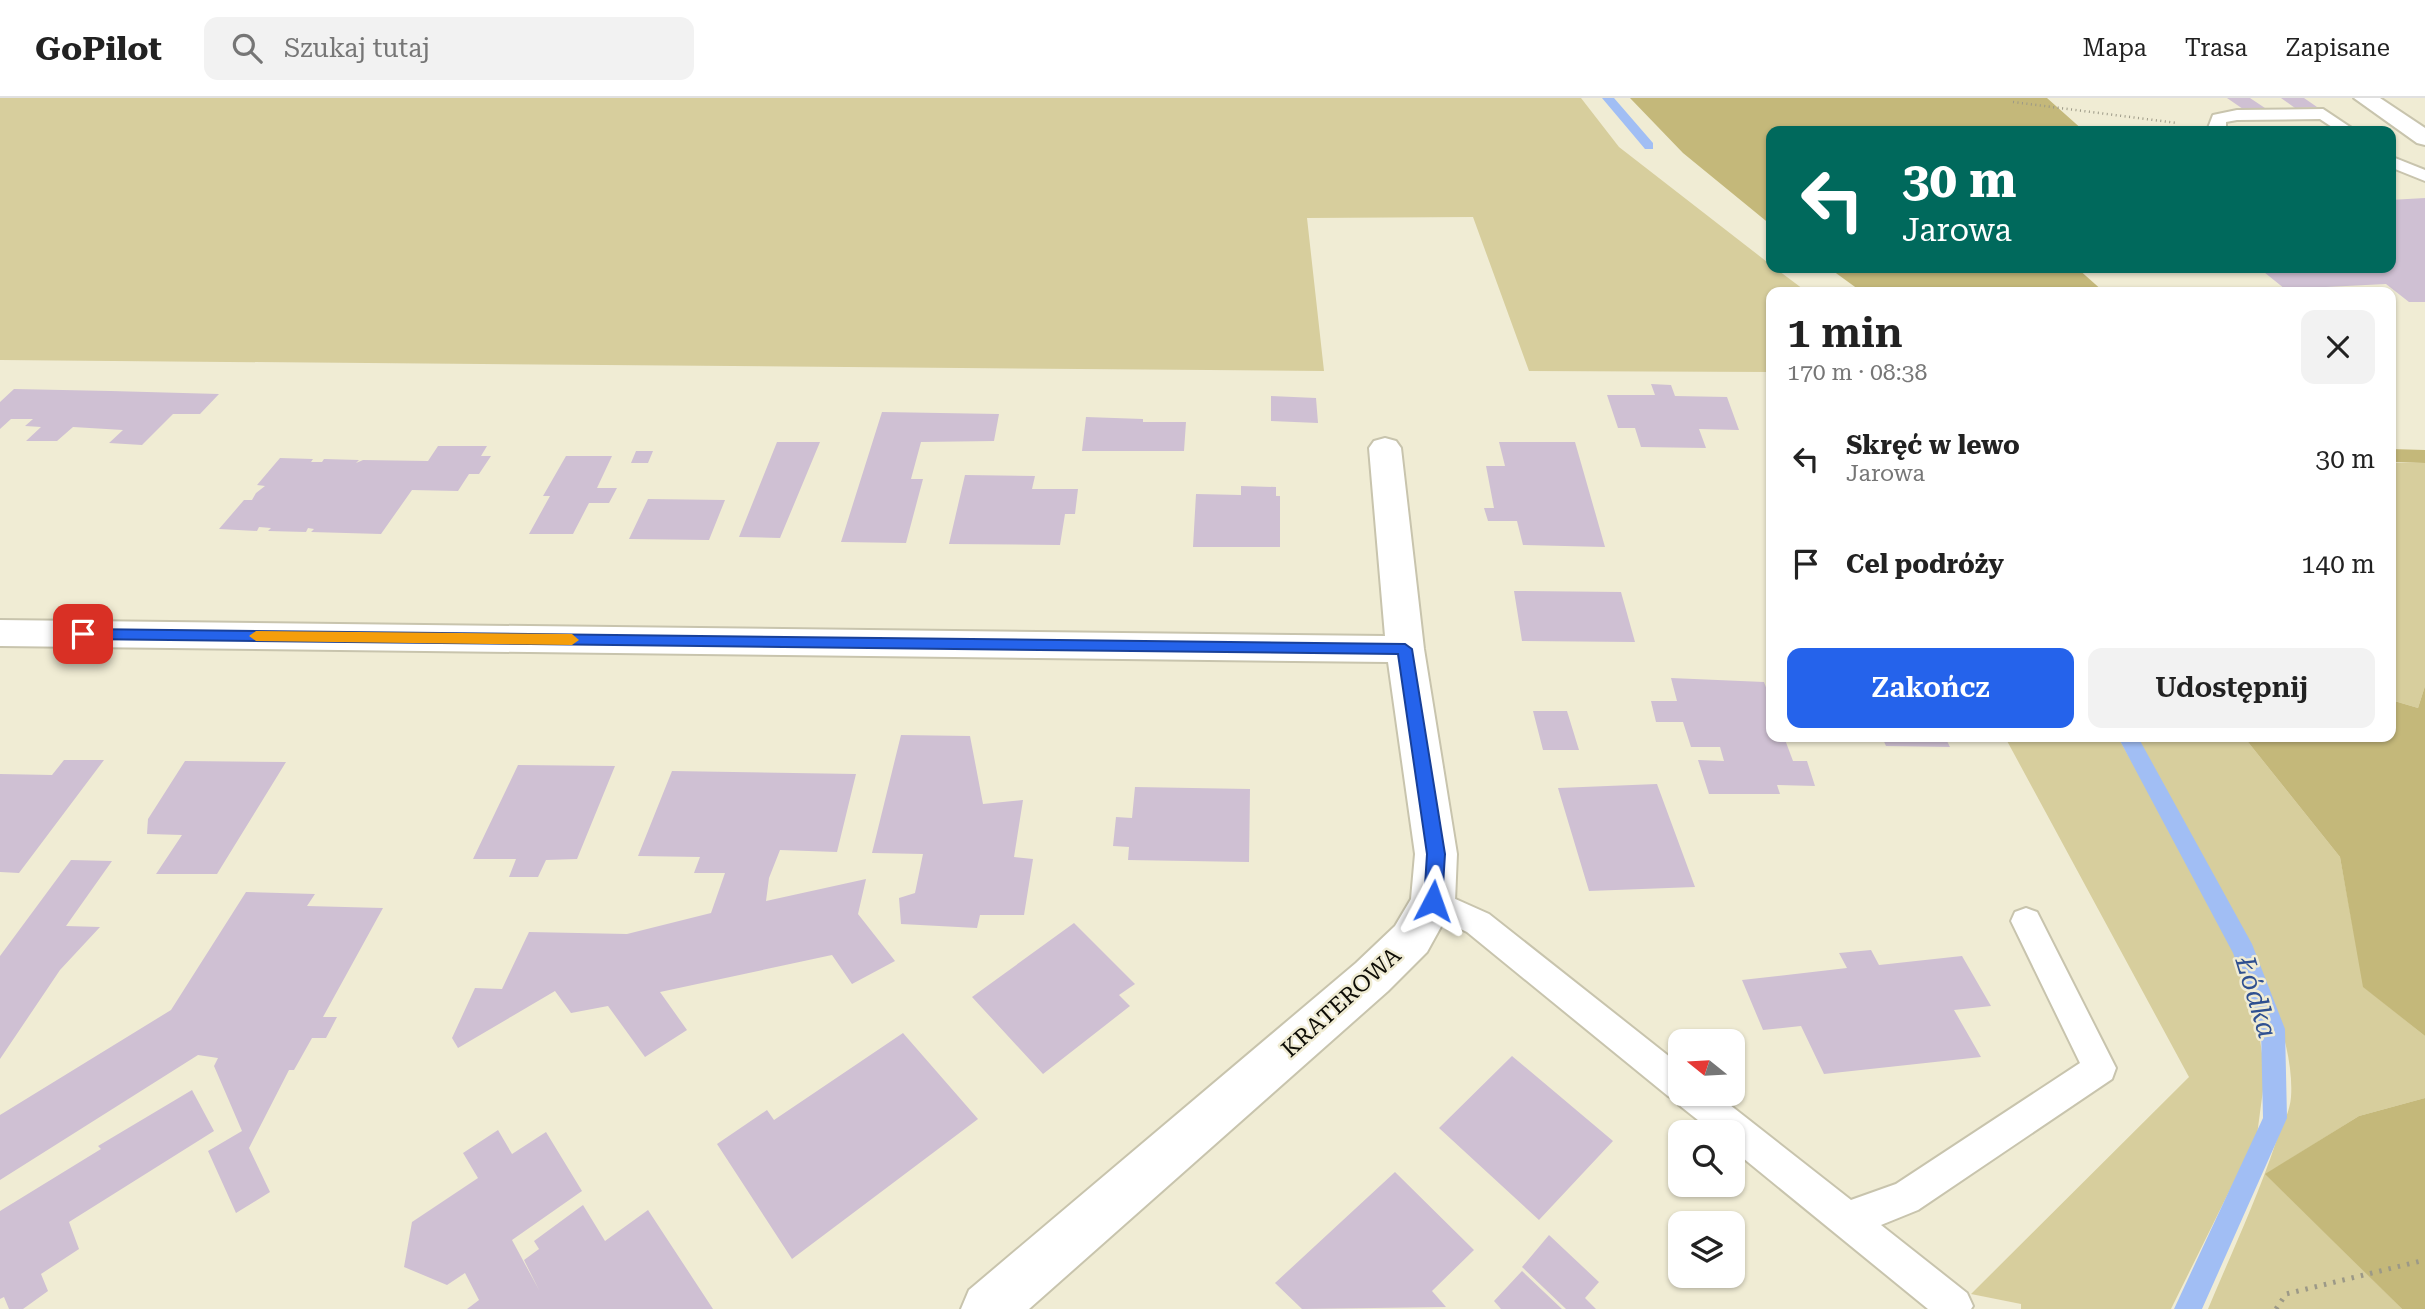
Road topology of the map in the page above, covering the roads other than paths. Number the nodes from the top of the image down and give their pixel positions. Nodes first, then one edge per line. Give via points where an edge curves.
1 (2365, 98) edge
2 (2218, 126) edge
3 (2341, 126) edge
4 (2425, 138) edge
5 (2425, 159) edge
6 (2396, 160) edge
7 (2396, 163) edge
8 (2425, 176) edge
9 (1385, 448) dead end
10 (0, 633) edge
11 (1405, 649) junction
12 (1433, 901) junction
13 (2026, 921) dead end
14 (1668, 1075) edge
15 (1706, 1106) edge
16 (1848, 1219) junction
17 (1954, 1306) dead end
18 (988, 1309) edge

1 - 4 street
2 - 3 lane via 2219,118 2237,115 2323,114
5 - 6 lane
7 - 8 lane
9 - 11 street, KRATEROWA
10 - 11 street
11 - 12 street, KRATEROWA via 1436,854
12 - 14 lane via 1478,923
12 - 18 street, KRATEROWA via 1411,939 1371,977
13 - 16 lane via 2100,1068 1906,1198
15 - 16 lane
16 - 17 lane

